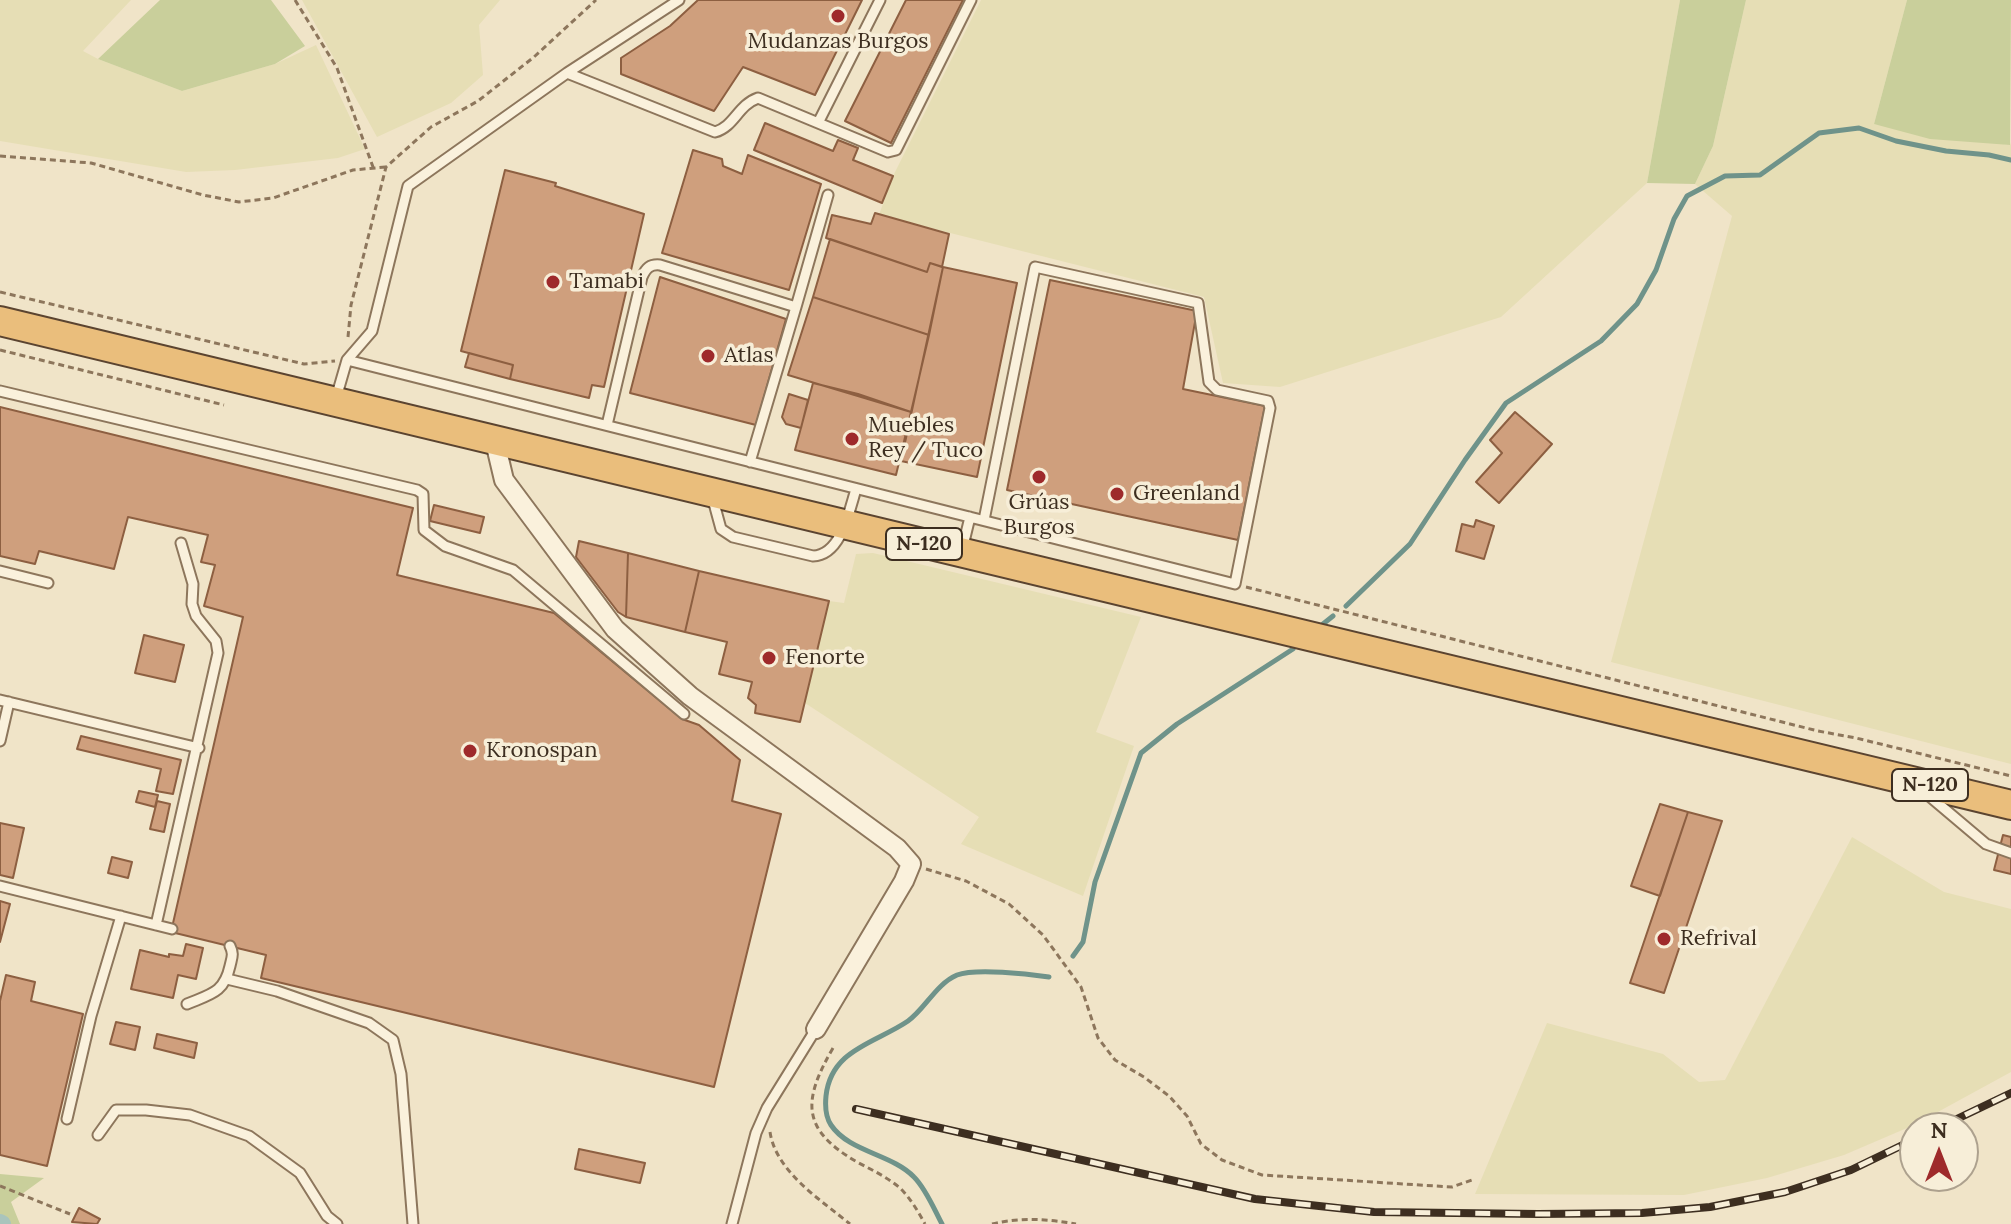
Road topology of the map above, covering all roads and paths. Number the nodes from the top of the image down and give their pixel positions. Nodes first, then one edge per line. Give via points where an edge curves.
1 (295, 0) edge
2 (596, 0) edge
3 (679, 0) edge
4 (880, 0) edge
5 (971, 0) edge
6 (567, 73) junction
7 (818, 123) junction
8 (0, 156) edge
9 (373, 167) junction
10 (386, 167) junction
11 (828, 195) dead end
12 (0, 292) edge
13 (796, 307) junction
14 (0, 321) edge
15 (0, 350) edge
16 (347, 360) junction
17 (0, 391) edge
18 (335, 402) junction
19 (224, 405) dead end
20 (607, 425) junction
21 (495, 442) junction
22 (750, 462) junction
23 (856, 489) junction
24 (970, 517) junction
25 (984, 520) junction
26 (845, 525) junction
27 (181, 543) dead end
28 (961, 553) junction
29 (0, 571) edge
30 (48, 583) dead end
31 (1235, 584) junction
32 (5, 701) edge
33 (684, 714) dead end
34 (0, 741) edge
35 (199, 748) junction
36 (2011, 776) edge
37 (1914, 782) junction
38 (2011, 805) edge
39 (2011, 853) edge
40 (911, 864) junction
41 (0, 886) edge
42 (121, 916) junction
43 (156, 925) junction
44 (172, 929) dead end
45 (230, 946) dead end
46 (227, 979) junction
47 (187, 1004) dead end
48 (816, 1029) joint
49 (833, 1048) dead end
50 (767, 1108) junction
51 (67, 1119) dead end
52 (98, 1135) dead end
53 (1472, 1180) dead end
54 (0, 1186) edge
55 (70, 1214) dead end
56 (337, 1224) edge
57 (413, 1224) edge
58 (732, 1224) edge
59 (850, 1224) edge
60 (925, 1224) edge
61 (992, 1224) edge
62 (1076, 1224) edge

1 - 9 path via 337,68
2 - 10 path via 534,57 478,101 431,127
3 - 6 lane
4 - 7 lane
5 - 7 lane via 896,150 888,152
6 - 7 lane via 715,132 724,130 747,101 758,98
6 - 16 lane via 408,186 372,331
8 - 9 path via 91,163 239,202 273,198
9 - 10 path
10 - 16 path via 351,305
11 - 13 lane
12 - 16 path via 304,364
13 - 20 lane via 653,264 645,269
13 - 22 lane
14 - 18 highway, N-120
15 - 19 path
16 - 18 lane
16 - 20 lane
17 - 33 lane via 417,490 423,494 424,530 445,546 513,570
18 - 21 highway, N-120
20 - 22 lane
21 - 26 highway, N-120
21 - 40 street via 504,480 615,629 690,696 897,848
22 - 23 lane
23 - 24 lane
23 - 26 lane
24 - 25 lane
24 - 28 lane
25 - 31 lane
25 - 31 lane via 1035,267 1198,303 1209,382 1217,390 1268,401 1270,408
26 - 28 highway, N-120
27 - 35 lane via 196,616 216,641 218,653
28 - 37 highway, N-120
29 - 30 lane
31 - 36 path
32 - 34 lane
32 - 35 lane
35 - 43 lane
37 - 38 highway, N-120
37 - 39 lane via 1986,844
40 - 48 street
40 - 53 path via 966,881 1009,904 1043,935 1081,987 1098,1038 1115,1060 1169,1096 1201,1144 1222,1160 1262,1175 1309,1180 1452,1187
41 - 42 lane
42 - 43 lane
42 - 51 lane
43 - 44 lane
45 - 46 lane
46 - 47 lane via 222,988
46 - 57 lane via 369,1023 393,1040 401,1074
48 - 50 lane
49 - 60 path via 811,1096 819,1130 829,1143 901,1189
50 - 58 lane
50 - 59 path via 780,1158
52 - 56 lane via 116,1110 146,1110 190,1115 249,1136 300,1173
54 - 55 path
61 - 62 path via 1044,1218

